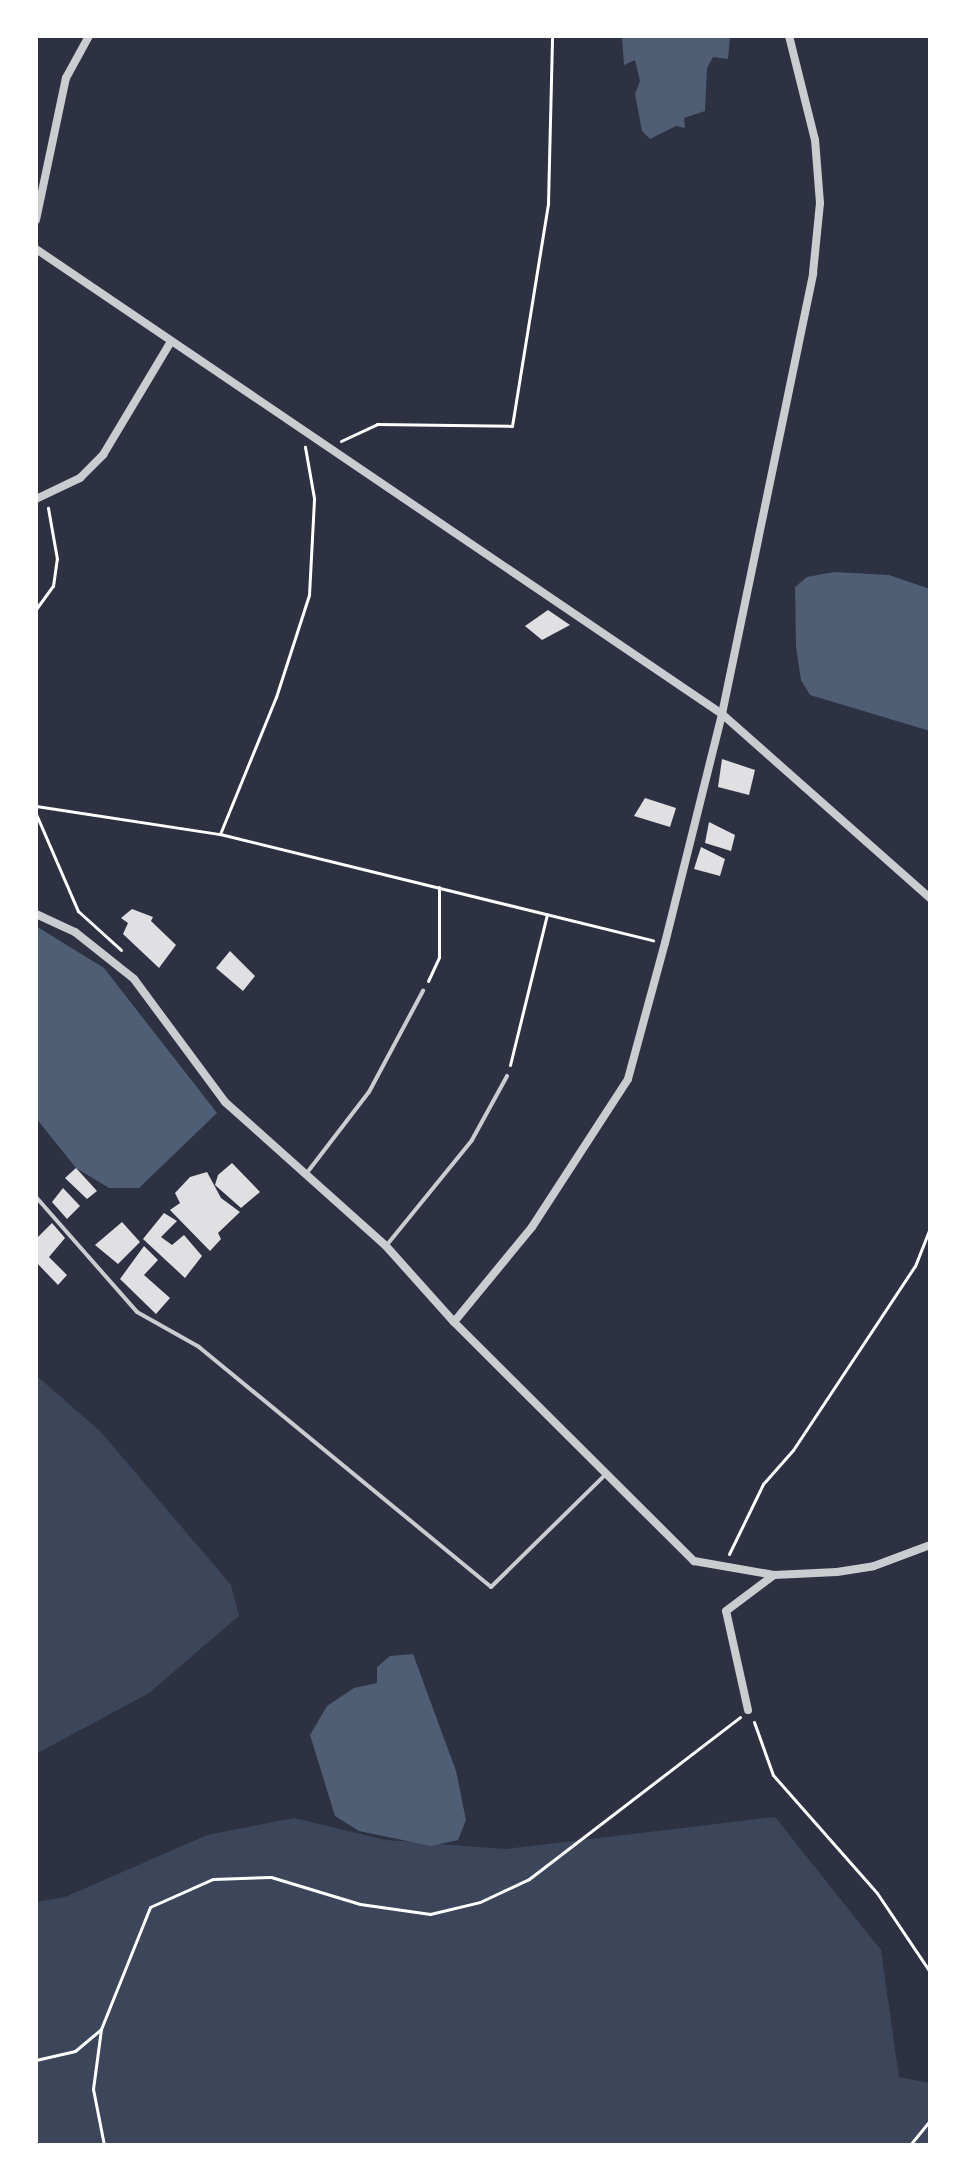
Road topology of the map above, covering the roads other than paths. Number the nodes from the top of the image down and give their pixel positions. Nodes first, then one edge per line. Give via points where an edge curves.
1 (89, 36) edge
2 (789, 36) edge
3 (36, 220) edge
4 (36, 249) edge
5 (170, 343) junction
6 (41, 498) edge
7 (722, 714) junction
8 (930, 898) edge
9 (36, 914) edge
10 (423, 991) road end
11 (507, 1076) road end
12 (306, 1174) junction
13 (36, 1197) edge
14 (386, 1246) junction
15 (454, 1322) junction
16 (605, 1475) junction
17 (930, 1545) edge
18 (774, 1575) junction
19 (748, 1710) road end

1 - 3 street via 66,78
2 - 7 street via 815,140 820,203 813,273
4 - 5 street
5 - 6 street via 103,455 80,478
5 - 7 street
7 - 8 street
7 - 15 street via 628,1079 532,1227
9 - 12 street via 75,932 134,979 225,1102
10 - 12 lane via 369,1092
11 - 14 lane via 472,1140
12 - 14 street
13 - 16 lane via 137,1312 199,1347 491,1587
14 - 15 street
15 - 16 street
16 - 18 street via 694,1561
17 - 18 street via 874,1566
18 - 19 street via 726,1611

